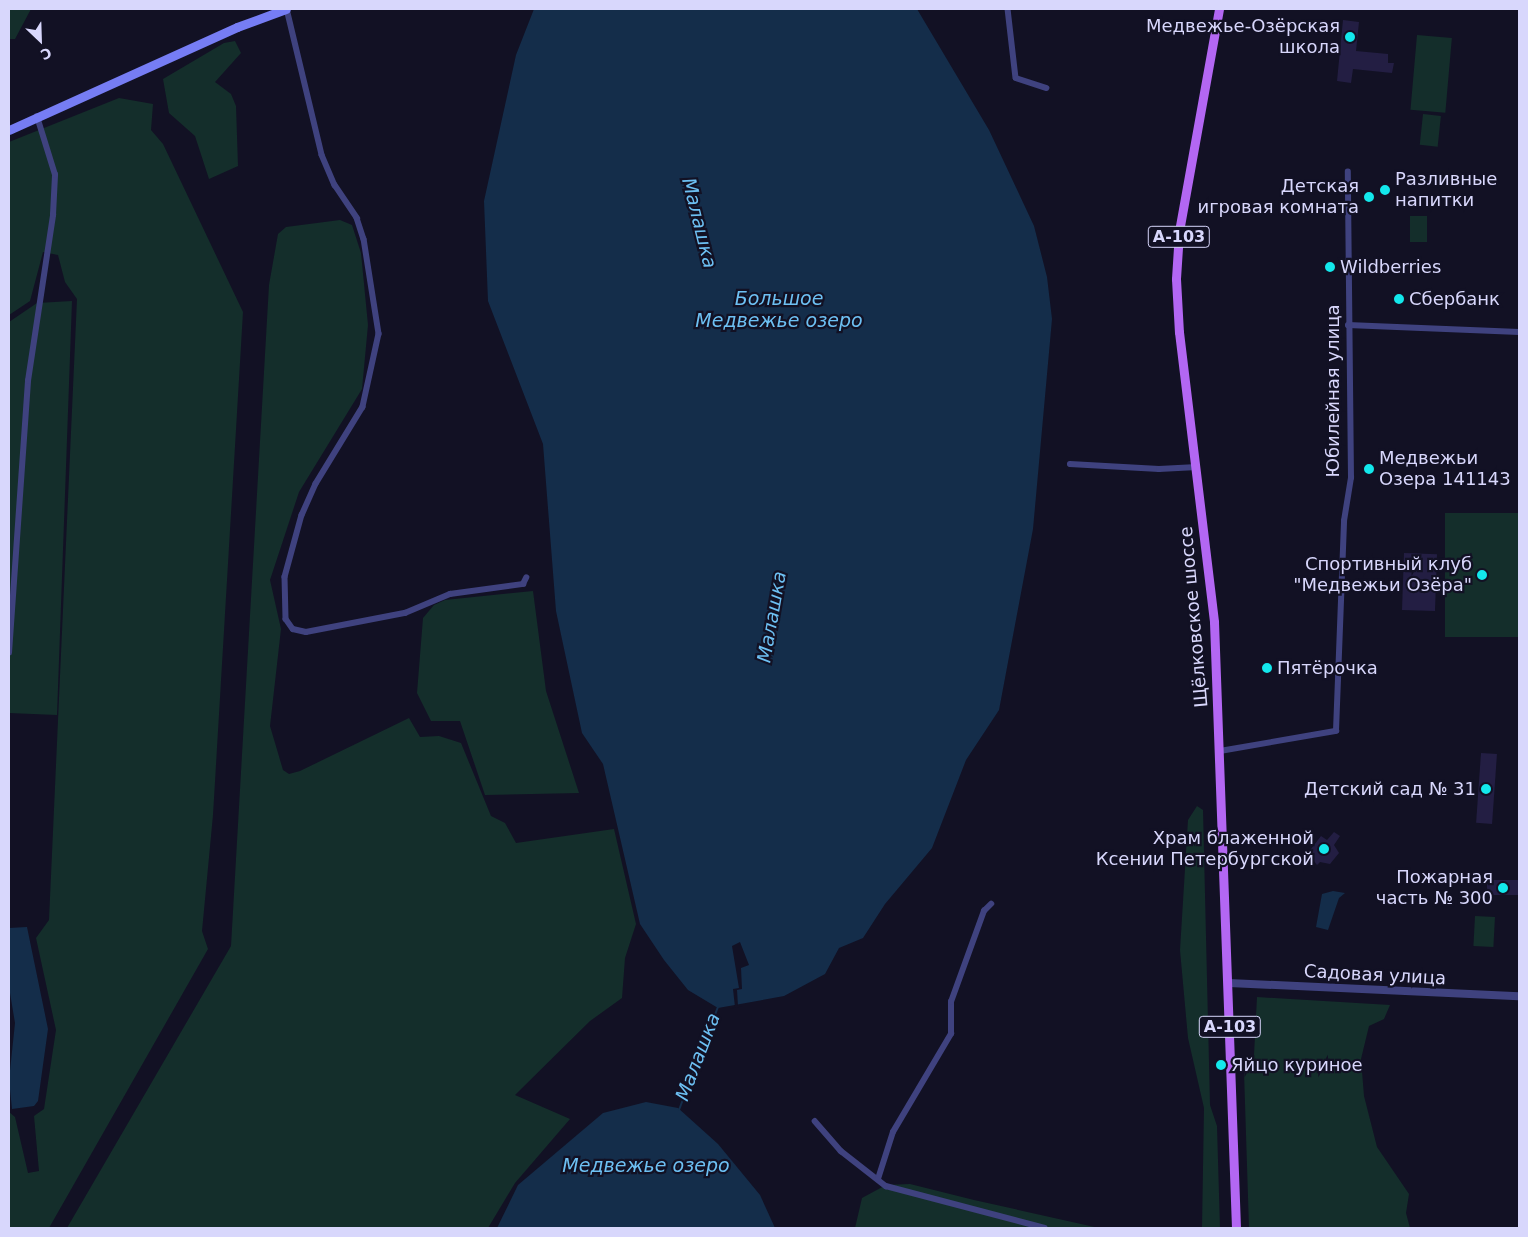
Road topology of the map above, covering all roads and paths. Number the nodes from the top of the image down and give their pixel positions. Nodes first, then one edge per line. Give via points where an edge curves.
1 (286, 9) edge
2 (1008, 9) edge
3 (1219, 9) edge
4 (1046, 88) dead end
5 (37, 117) junction
6 (9, 130) edge
7 (1348, 172) dead end
8 (1348, 325) junction
9 (1519, 332) edge
10 (1070, 464) dead end
11 (1197, 467) junction
12 (526, 578) dead end
13 (9, 653) edge
14 (1220, 751) junction
15 (991, 904) dead end
16 (1229, 983) junction
17 (1519, 996) edge
18 (815, 1121) dead end
19 (878, 1179) junction
20 (1045, 1228) edge
21 (1236, 1228) edge

1 - 5 main road via 237,26
1 - 12 street via 322,155 335,185 357,218 364,239 379,334 364,407 316,484 302,515 285,577 286,619 293,628 306,632 405,613 450,594 523,584
2 - 4 street via 1016,78
3 - 11 main road, Щёлковское шоссе / А-103 via 1179,232 1176,279 1179,332
5 - 6 main road
5 - 13 street via 55,175 49,260 28,382
7 - 8 street, Юбилейная улица
8 - 9 street
8 - 14 street, Юбилейная улица via 1351,478 1344,521 1336,731
10 - 11 street via 1159,469
11 - 14 main road, Щёлковское шоссе / А-103 via 1214,622
14 - 16 main road, Щёлковское шоссе / А-103
15 - 19 street via 984,911 962,966 951,1002 951,1034 893,1132
16 - 17 street, Садовая улица
16 - 21 main road, Щёлковское шоссе / А-103
18 - 19 street via 841,1151
19 - 20 street via 907,1194

